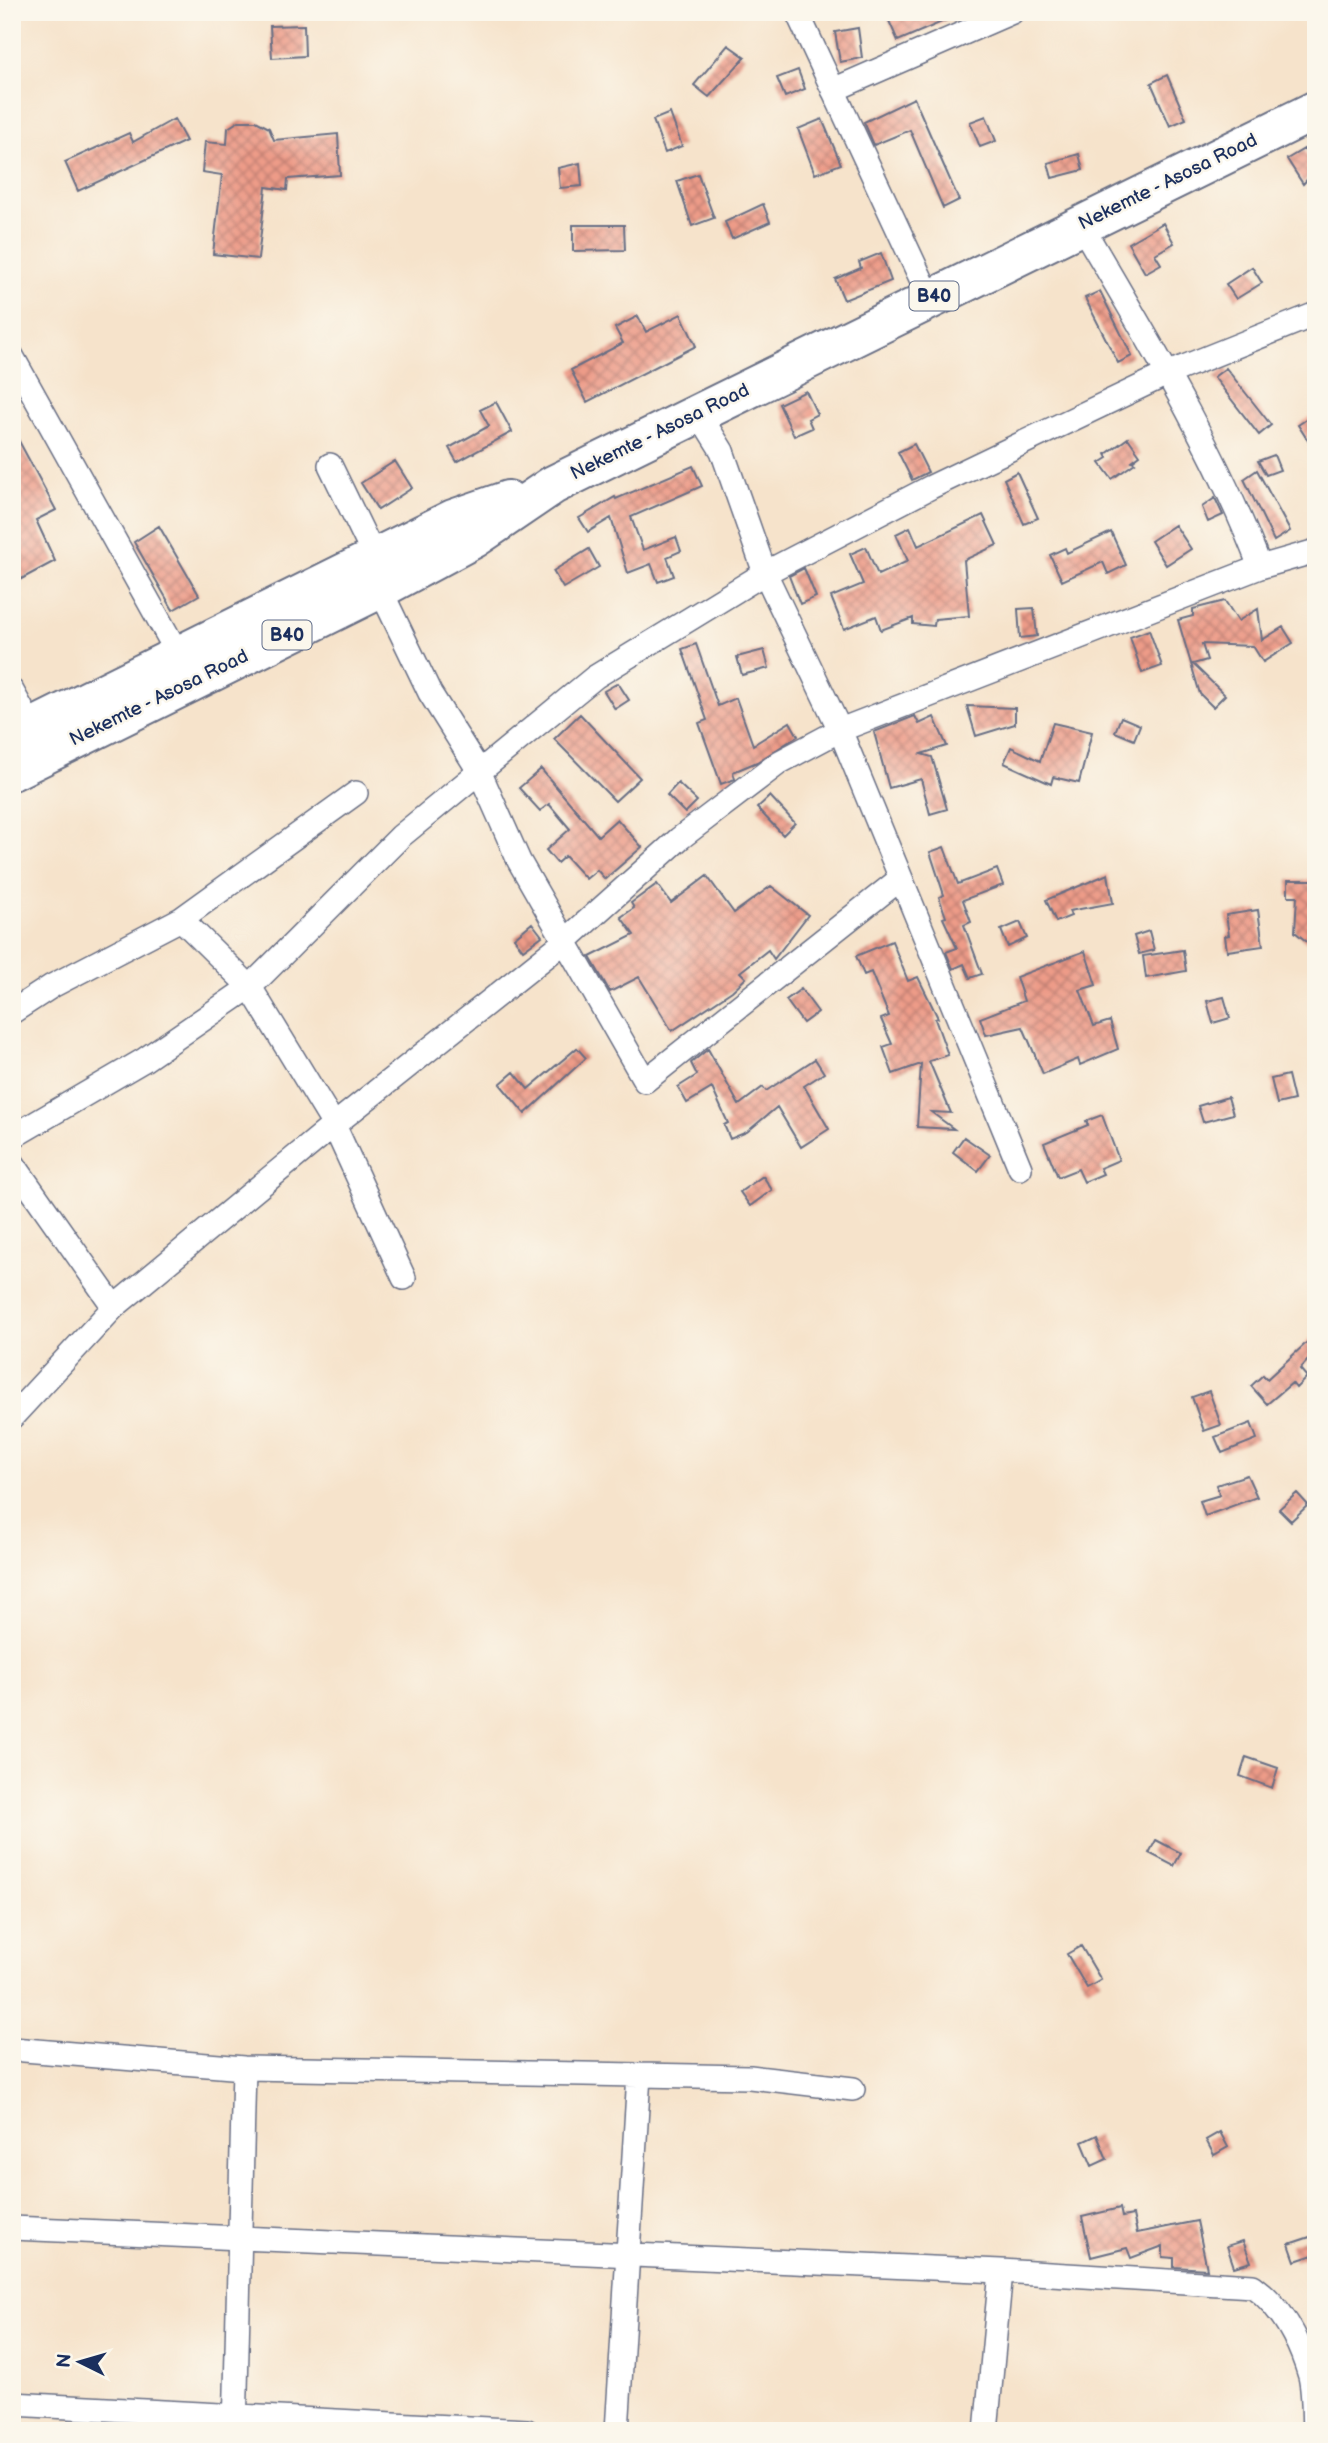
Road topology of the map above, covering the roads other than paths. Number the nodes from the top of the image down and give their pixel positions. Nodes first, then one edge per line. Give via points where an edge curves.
1 (797, 12) edge
2 (1012, 12) edge
3 (833, 90) junction
4 (1316, 110) edge
5 (1081, 225) junction
6 (930, 298) junction
7 (1316, 314) edge
8 (12, 356) edge
9 (1168, 373) junction
10 (699, 414) junction
11 (330, 464) dead end
12 (1316, 551) edge
13 (1260, 567) junction
14 (765, 573) junction
15 (378, 574) junction
16 (178, 654) junction
17 (12, 691) edge
18 (840, 730) junction
19 (30, 740) edge
20 (12, 771) edge
21 (478, 771) junction
22 (356, 793) dead end
23 (900, 878) junction
24 (181, 919) junction
25 (564, 942) junction
26 (250, 987) junction
27 (12, 1012) edge
28 (334, 1125) junction
29 (12, 1137) edge
30 (12, 1162) edge
31 (1020, 1168) dead end
32 (404, 1278) dead end
33 (114, 1307) junction
34 (12, 1417) edge
35 (12, 2049) edge
36 (244, 2068) junction
37 (639, 2075) junction
38 (853, 2089) dead end
39 (12, 2228) edge
40 (237, 2237) junction
41 (628, 2256) junction
42 (1000, 2271) junction
43 (12, 2404) edge
44 (234, 2422) edge
45 (527, 2431) edge
46 (617, 2431) edge
47 (986, 2431) edge
48 (1314, 2431) edge

1 - 3 street
2 - 3 street
3 - 6 street
4 - 5 highway, Nekemte - Asosa Road / B40
5 - 6 highway, Nekemte - Asosa Road / B40
5 - 9 street
6 - 10 highway, Nekemte - Asosa Road / B40
7 - 9 street
8 - 16 street
9 - 13 street via 1234,499
9 - 14 street
10 - 14 street via 722,451
10 - 15 highway, Nekemte - Asosa Road / B40 via 553,485 453,519
11 - 15 street
12 - 13 street
13 - 18 street
14 - 18 street
14 - 21 street via 595,677
15 - 16 highway, B40
15 - 19 highway, Nekemte - Asosa Road / B40
15 - 21 street via 430,693
16 - 19 highway, B40
17 - 19 street
18 - 23 street
18 - 25 street via 780,762 679,839
19 - 20 highway, Nekemte - Asosa Road / B40
21 - 25 street via 519,861
21 - 26 street via 401,836
22 - 24 street
23 - 25 street via 645,1081
23 - 31 street
24 - 26 street
24 - 27 street
25 - 28 street
26 - 28 street
26 - 29 street via 144,1060
28 - 32 street
28 - 33 street
30 - 33 street
33 - 34 street
35 - 36 street
36 - 37 street
36 - 40 street
37 - 38 street via 750,2077
37 - 41 street
39 - 40 street
40 - 41 street
40 - 44 street
41 - 42 street
41 - 46 street
42 - 47 street
42 - 48 street via 1253,2286 1270,2298 1288,2325 1310,2378
43 - 44 street
44 - 45 street

